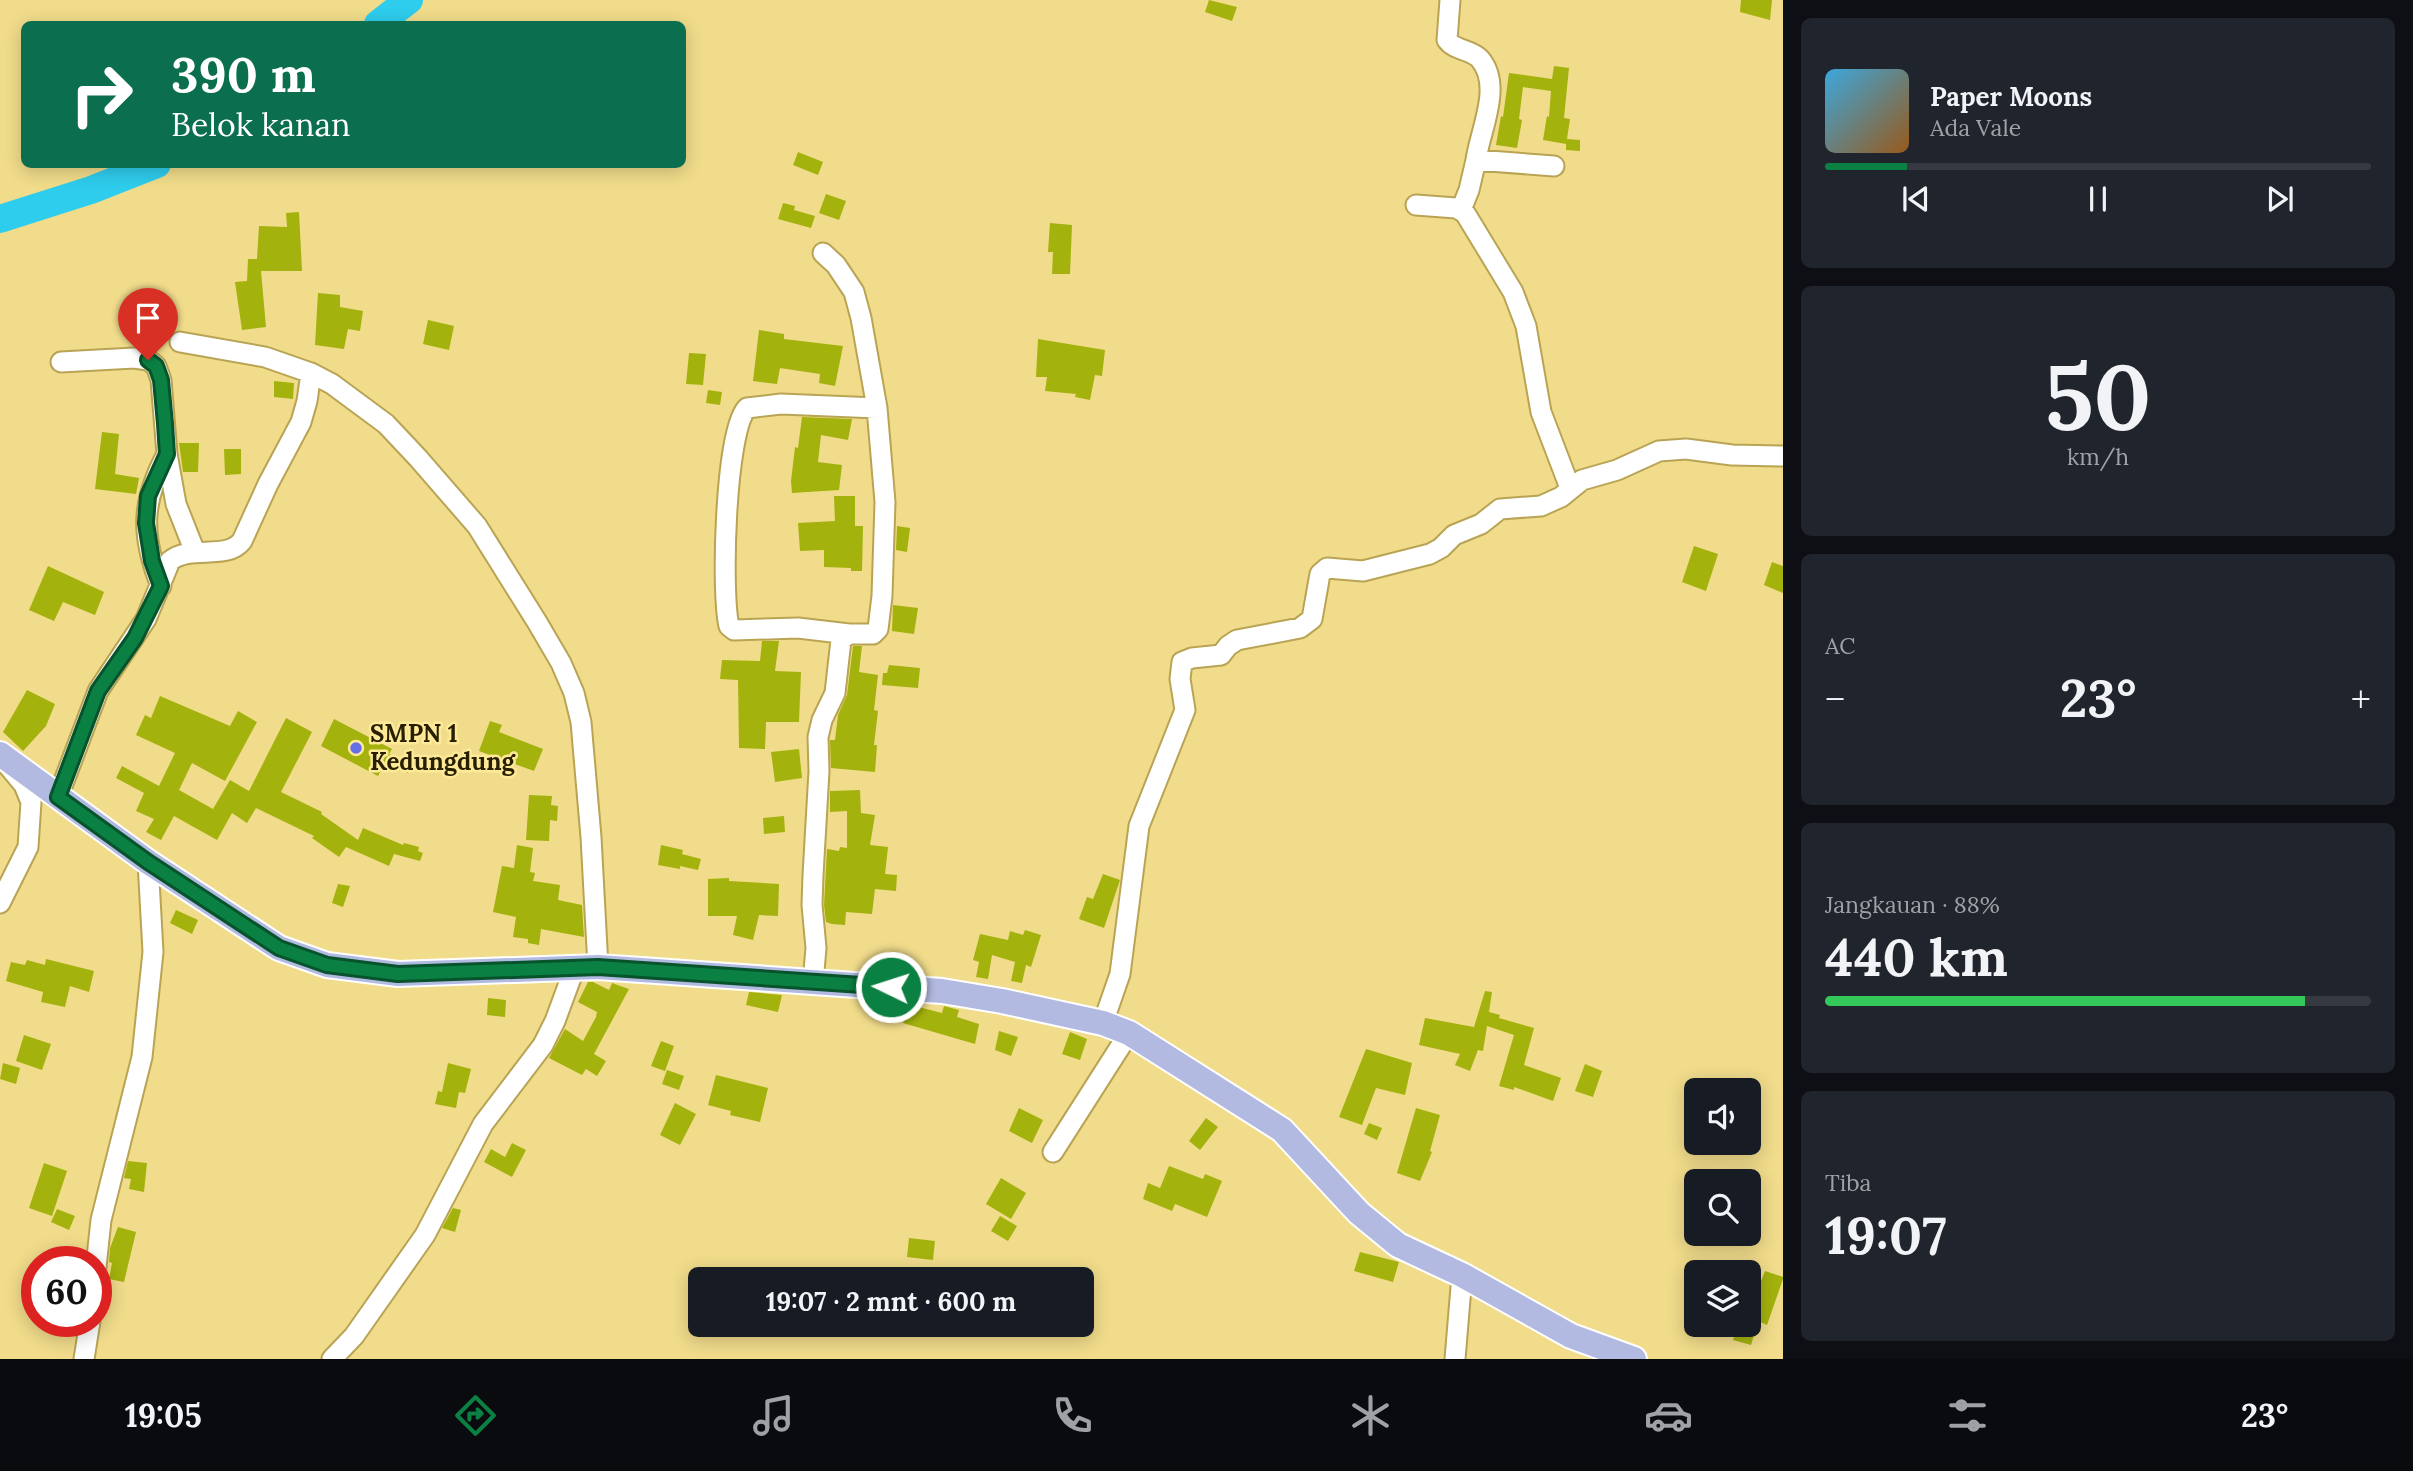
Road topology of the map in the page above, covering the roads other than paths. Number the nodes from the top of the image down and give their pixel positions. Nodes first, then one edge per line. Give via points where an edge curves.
1 (1450, 0) edge
2 (1476, 160) junction
3 (1554, 166) dead end
4 (1416, 205) dead end
5 (1461, 210) junction
6 (823, 253) dead end
7 (180, 342) dead end
8 (61, 362) dead end
9 (311, 373) junction
10 (877, 408) junction
11 (167, 454) junction
12 (1783, 456) edge
13 (1570, 488) junction
14 (195, 552) junction
15 (161, 586) junction
16 (849, 634) junction
17 (0, 755) edge
18 (58, 797) junction
19 (148, 862) junction
20 (0, 903) edge
21 (587, 967) junction
22 (813, 982) junction
23 (1103, 1023) junction
24 (1129, 1033) junction
25 (1053, 1152) dead end
26 (98, 1246) edge
27 (1462, 1275) junction
28 (88, 1337) edge
29 (85, 1359) edge
30 (332, 1359) edge
31 (1455, 1359) edge
32 (1634, 1359) edge

1 - 2 street via 1447,40 1474,54 1488,74 1490,87
2 - 3 street
2 - 5 street
4 - 5 street
5 - 13 street via 1518,303 1527,326 1541,412
6 - 10 street via 854,292
7 - 9 street via 265,357
8 - 11 street via 152,362 161,380
9 - 14 street via 301,422 242,541 228,551
9 - 21 street via 386,424 459,505 477,526 561,663 581,722 591,837
10 - 16 street via 885,502 880,622 873,634
10 - 16 street via 781,404 747,408 739,418 733,447 725,543 729,626 734,630 798,628
11 - 14 street via 176,504
11 - 15 street via 148,496 146,523
12 - 13 street via 1672,449
13 - 23 street via 1541,506 1500,509 1430,554 1363,570 1327,568 1320,574 1312,619 1300,628 1237,640 1221,655 1182,662 1185,710 1139,825 1120,974
14 - 15 street via 174,557
15 - 18 street via 135,638 98,691
16 - 22 street via 839,643 835,693 818,737
17 - 18 main road
17 - 20 street via 24,785 31,802 28,847
18 - 19 main road
19 - 21 main road via 279,948 327,965 398,974
19 - 26 street via 153,952 142,1057
21 - 22 main road
21 - 30 street via 542,1045 483,1124 425,1235 354,1336
22 - 23 main road via 942,990
23 - 24 main road
24 - 25 street
24 - 27 main road via 1282,1130 1359,1213 1398,1245
27 - 31 street
27 - 32 main road via 1571,1336
28 - 29 street

